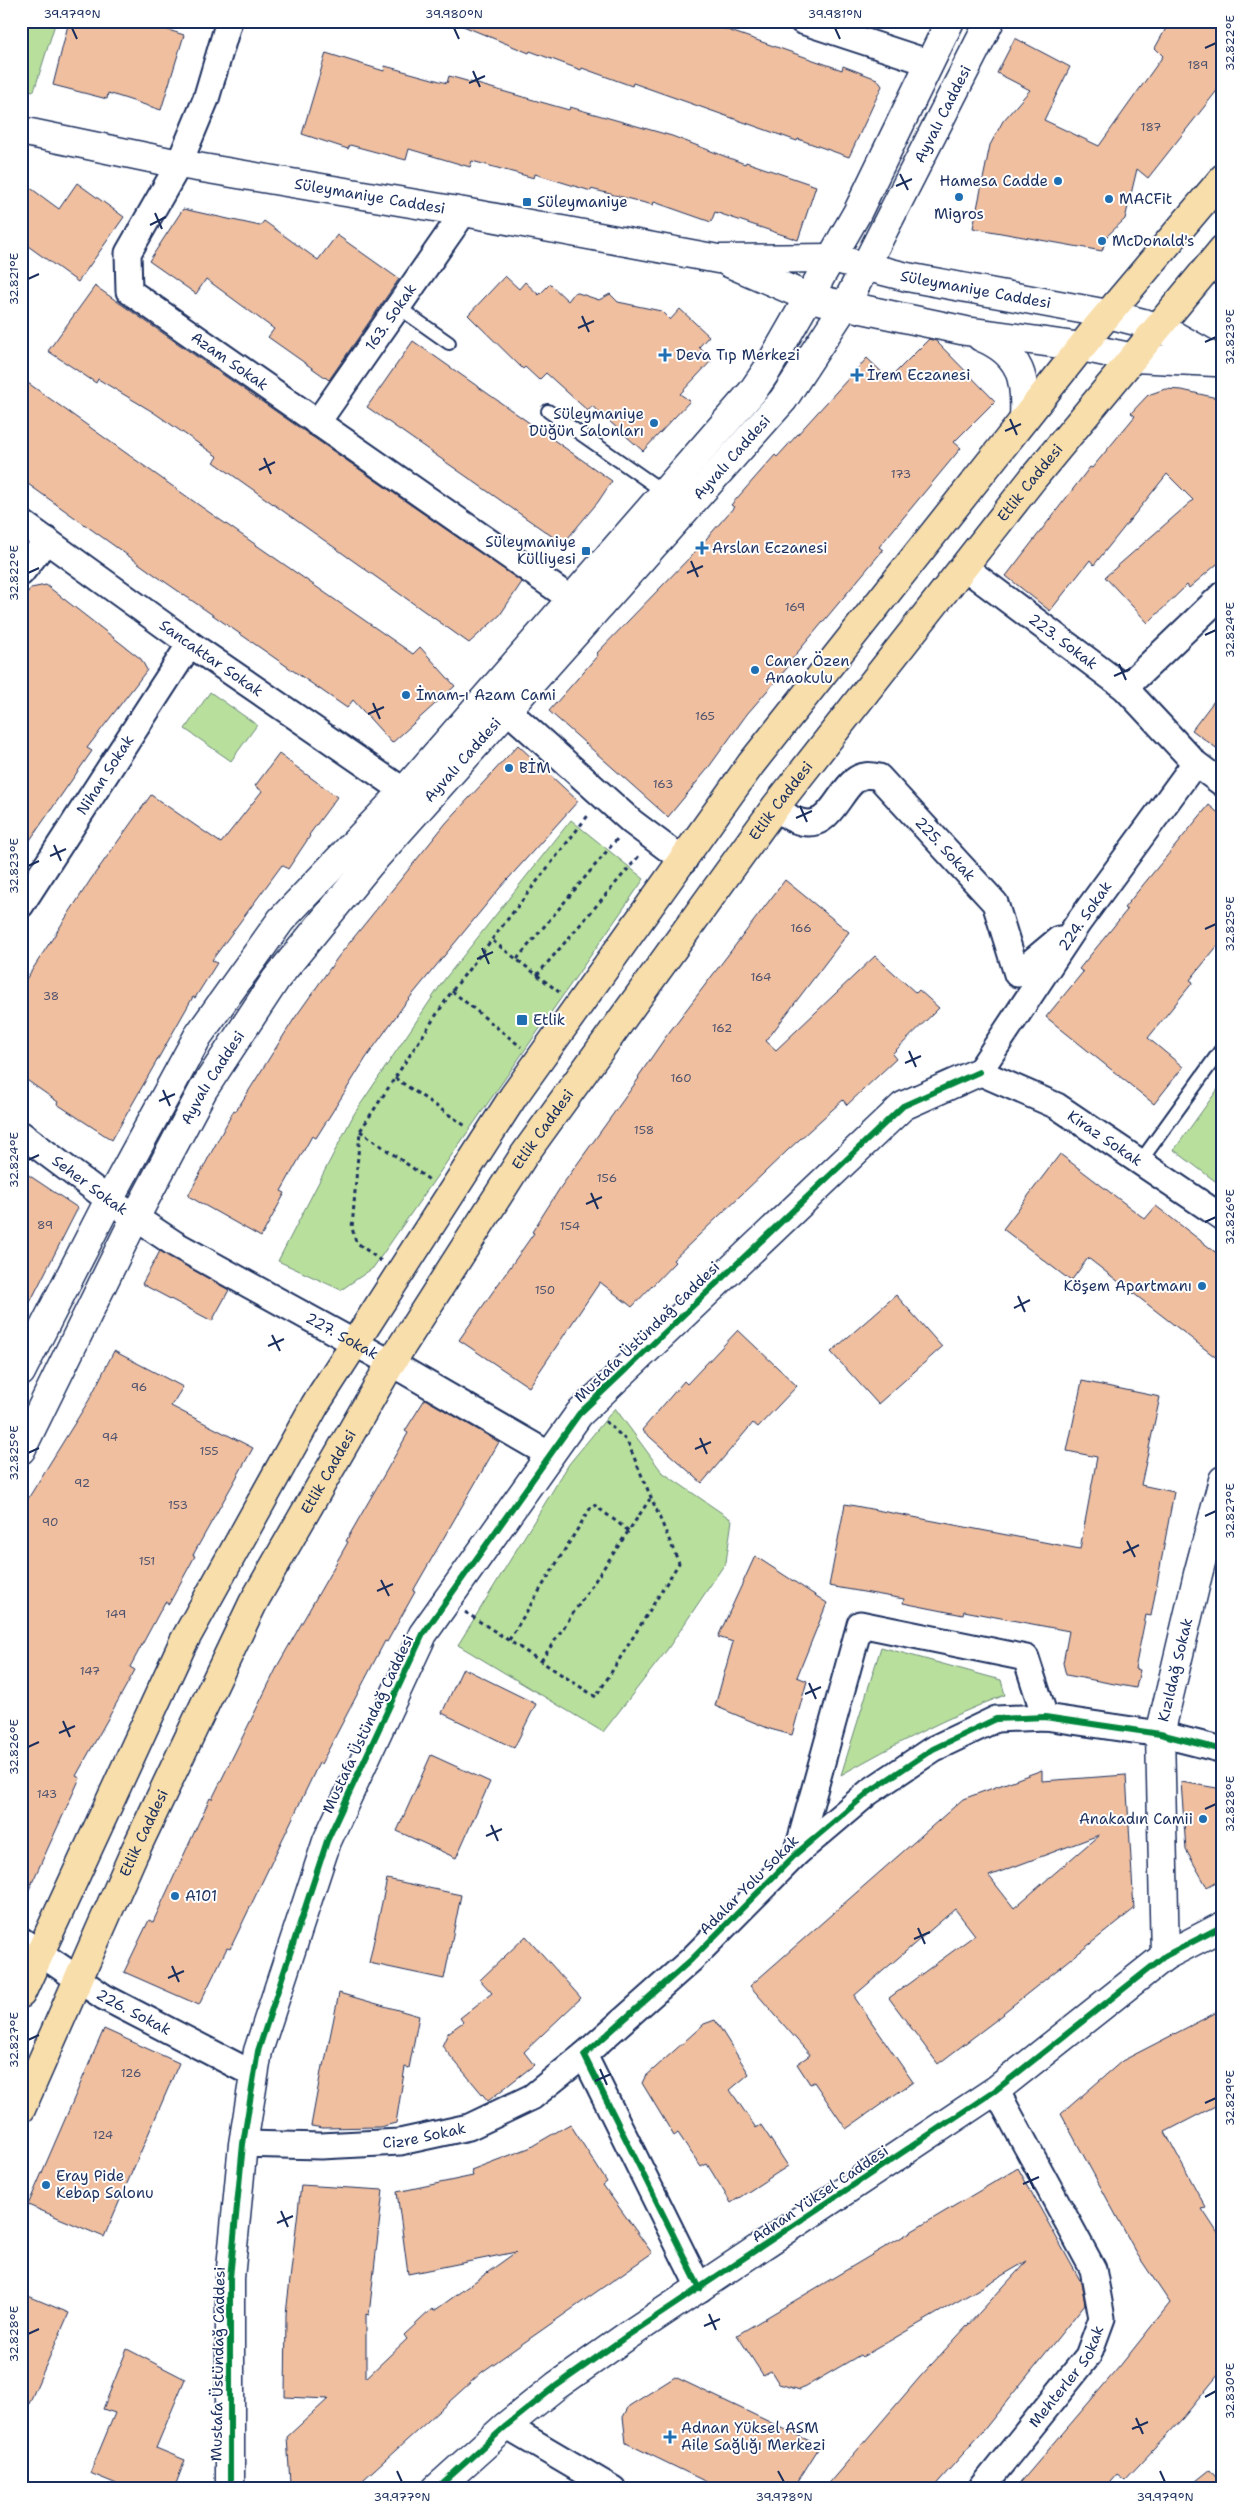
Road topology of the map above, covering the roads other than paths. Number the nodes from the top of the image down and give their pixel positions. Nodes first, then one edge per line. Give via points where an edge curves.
1 (228, 21) edge
2 (802, 21) edge
3 (950, 21) edge
4 (990, 21) edge
5 (930, 63) junction
6 (21, 131) edge
7 (179, 164) junction
8 (1223, 178) edge
9 (464, 212) junction
10 (1223, 249) edge
11 (832, 258) junction
12 (718, 259) junction
13 (864, 267) junction
14 (810, 298) junction
15 (846, 304) junction
16 (398, 307) junction
17 (1108, 314) junction
18 (1159, 328) junction
19 (966, 331) junction
20 (449, 343) dead end
21 (1082, 347) junction
22 (1134, 358) junction
23 (1222, 363) edge
24 (548, 411) dead end
25 (1024, 419) junction
26 (317, 423) junction
27 (664, 492) junction
28 (21, 522) edge
29 (47, 540) junction
30 (964, 567) junction
31 (21, 573) edge
32 (1223, 594) edge
33 (571, 599) junction
34 (190, 644) junction
35 (1125, 688) junction
36 (506, 709) junction
37 (1195, 763) junction
38 (1223, 784) edge
39 (404, 791) junction
40 (776, 806) junction
41 (684, 861) junction
42 (21, 905) edge
43 (1078, 923) junction
44 (1223, 1047) edge
45 (979, 1072) junction
46 (21, 1134) edge
47 (1140, 1162) junction
48 (109, 1200) junction
49 (135, 1218) junction
50 (1223, 1218) edge
51 (355, 1344) junction
52 (391, 1364) junction
53 (21, 1372) edge
54 (21, 1450) edge
55 (550, 1455) junction
56 (1223, 1480) edge
57 (1045, 1717) junction
58 (1160, 1734) junction
59 (1223, 1750) edge
60 (797, 1853) junction
61 (1223, 1926) edge
62 (30, 1946) edge
63 (1165, 1956) junction
64 (78, 1980) junction
65 (21, 1994) edge
66 (584, 2054) junction
67 (253, 2074) junction
68 (996, 2090) junction
69 (21, 2109) edge
70 (243, 2144) junction
71 (700, 2289) junction
72 (506, 2426) junction
73 (230, 2489) edge
74 (436, 2489) edge
75 (613, 2489) edge
76 (981, 2489) edge

1 - 7 street, Azam Sokak via 206,99
2 - 5 street
3 - 5 main road, Ayvalı Caddesi
4 - 13 main road, Ayvalı Caddesi
5 - 11 main road, Ayvalı Caddesi
6 - 7 main road, Süleymaniye Caddesi
7 - 9 main road, Süleymaniye Caddesi
7 - 26 street, Azam Sokak via 128,253 129,291
8 - 17 main road
9 - 12 main road, Süleymaniye Caddesi
9 - 16 street, 163. Sokak
10 - 18 main road, Etlik Caddesi
11 - 12 main road, Süleymaniye Caddesi
11 - 13 main road, Süleymaniye Caddesi
11 - 14 main road, Ayvalı Caddesi
12 - 14 main road, Süleymaniye Caddesi
13 - 15 main road, Ayvalı Caddesi
13 - 17 main road, Süleymaniye Caddesi
14 - 15 main road, Süleymaniye Caddesi
14 - 27 main road, Ayvalı Caddesi via 752,392
15 - 19 main road, Süleymaniye Caddesi
15 - 36 main road, Ayvalı Caddesi via 765,423
16 - 20 lane
16 - 26 street, 163. Sokak
17 - 18 main road, Süleymaniye Caddesi
17 - 21 main road
18 - 22 main road, Etlik Caddesi
18 - 23 main road, Süleymaniye Caddesi
19 - 21 main road, Süleymaniye Caddesi
19 - 25 main road, Süleymaniye Caddesi via 988,340 1016,362 1023,378
21 - 22 main road, Süleymaniye Caddesi
21 - 25 main road
22 - 23 main road, Süleymaniye Caddesi
22 - 30 main road, Etlik Caddesi
24 - 27 lane
25 - 41 main road via 751,764
26 - 33 street, Azam Sokak
27 - 33 main road, Ayvalı Caddesi
28 - 29 street, Sancaktar Sokak
29 - 31 street
29 - 34 street, Sancaktar Sokak
30 - 35 street, 223. Sokak
30 - 40 main road, Etlik Caddesi
32 - 35 street
33 - 39 main road, Ayvalı Caddesi
34 - 39 street, Sancaktar Sokak
34 - 42 street, Nihan Sokak
35 - 37 street, 223. Sokak
36 - 41 street via 632,822
36 - 49 main road, Ayvalı Caddesi via 369,865 276,979 203,1090
37 - 38 street, 223. Sokak
37 - 43 street, 224. Sokak
39 - 48 main road, Ayvalı Caddesi via 275,928 198,1036
40 - 43 street, 225. Sokak via 794,820 809,823 828,815 854,781 867,775 879,777 995,904 1016,974
40 - 52 main road, Etlik Caddesi via 524,1155
41 - 51 main road via 539,1061
43 - 45 street, 224. Sokak
44 - 47 lane
45 - 47 street, Kiraz Sokak via 1057,1106
45 - 55 main road, Mustafa Üstündağ Caddesi via 903,1106 579,1414
46 - 48 street, Seher Sokak
47 - 50 street, Kiraz Sokak
48 - 49 street, Seher Sokak
48 - 53 main road, Ayvalı Caddesi
49 - 51 street, 227. Sokak via 175,1244
49 - 54 main road, Ayvalı Caddesi
51 - 52 street, 227. Sokak
51 - 62 main road via 315,1405 183,1644
52 - 55 street, 227. Sokak
52 - 64 main road, Etlik Caddesi via 253,1603 132,1855
55 - 67 main road, Mustafa Üstündağ Caddesi via 423,1634 327,1841
56 - 58 main road, Kızıldağ Sokak
57 - 58 street, Adalar Yolu Sokak
57 - 60 street, Adalar Yolu Sokak via 996,1720 932,1750 869,1792
57 - 60 street, Adalar Yolu Sokak via 1026,1658 860,1624
58 - 59 street, Adalar Yolu Sokak
58 - 63 main road, Kızıldağ Sokak
60 - 66 street, Adalar Yolu Sokak via 691,1960
61 - 63 main road, Adnan Yüksel Caddesi
62 - 64 street, 226. Sokak
62 - 65 main road
63 - 68 main road, Adnan Yüksel Caddesi
64 - 67 street, 226. Sokak via 104,1997
64 - 69 main road, Etlik Caddesi
66 - 70 street, Cizre Sokak via 532,2097 469,2127 400,2142 321,2146
66 - 71 street
67 - 70 main road, Mustafa Üstündağ Caddesi
68 - 71 main road, Adnan Yüksel Caddesi
68 - 76 street, Mehterler Sokak via 1093,2269 1102,2318 1088,2356
70 - 73 main road, Mustafa Üstündağ Caddesi via 230,2278
71 - 72 main road, Adnan Yüksel Caddesi via 556,2386
72 - 74 main road, Adnan Yüksel Caddesi
72 - 75 street

